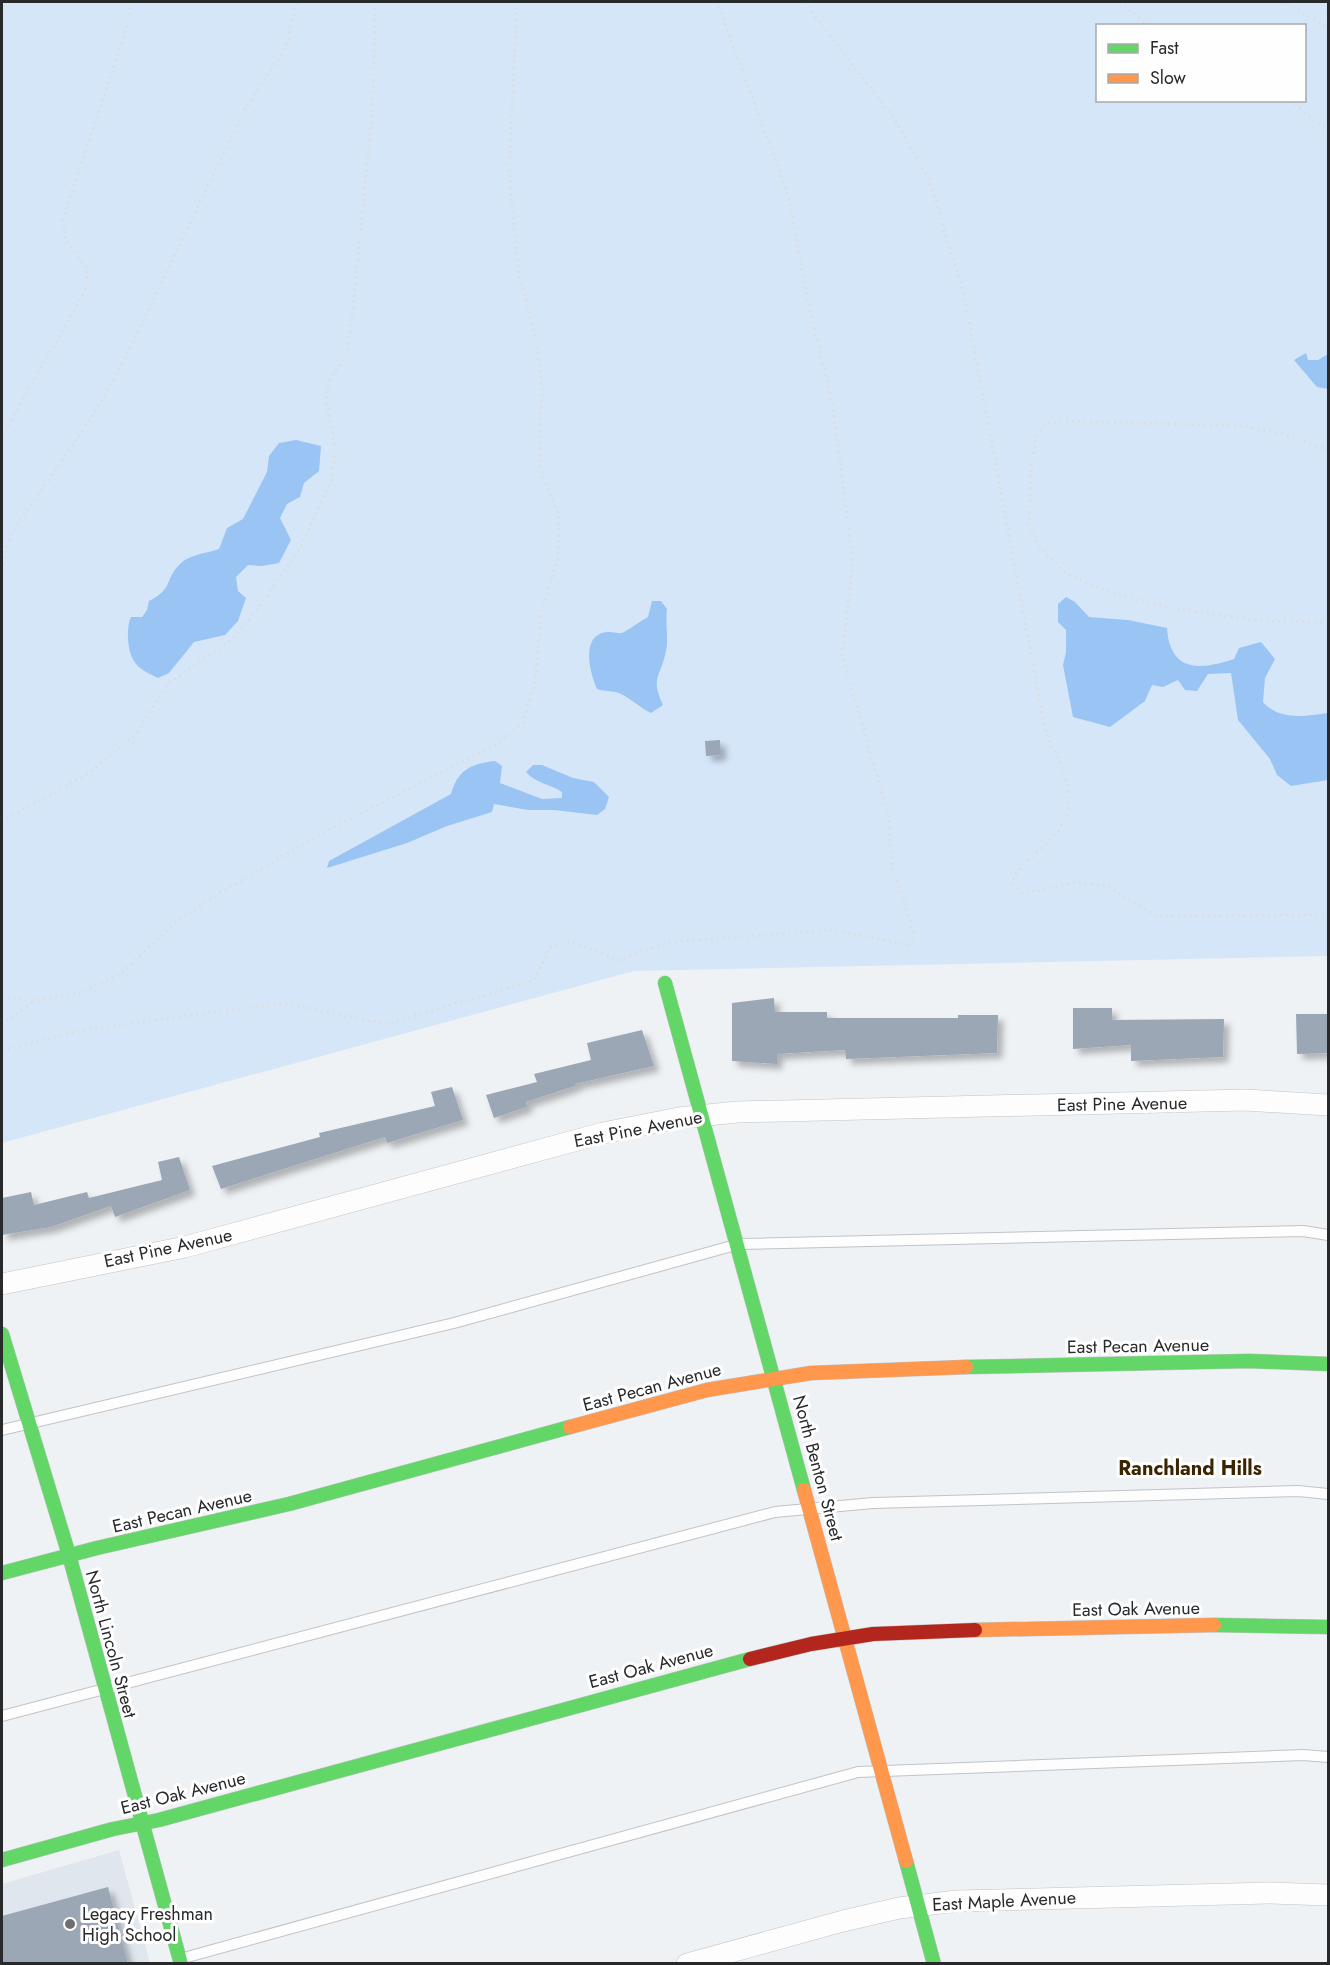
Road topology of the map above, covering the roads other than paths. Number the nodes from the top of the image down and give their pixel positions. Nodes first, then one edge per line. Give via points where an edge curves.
1 (665, 983) dead end
2 (1329, 1105) edge
3 (703, 1116) junction
4 (1329, 1235) edge
5 (738, 1244) junction
6 (2, 1284) edge
7 (2, 1334) edge
8 (1329, 1364) edge
9 (775, 1378) junction
10 (28, 1422) junction
11 (2, 1430) edge
12 (1329, 1494) edge
13 (810, 1507) junction
14 (69, 1555) junction
15 (2, 1573) edge
16 (1329, 1627) edge
17 (845, 1638) junction
18 (105, 1687) junction
19 (2, 1716) edge
20 (1329, 1757) edge
21 (881, 1772) junction
22 (143, 1823) junction
23 (2, 1860) edge
24 (1329, 1895) edge
25 (919, 1906) junction
26 (181, 1961) edge
27 (687, 1964) edge
28 (934, 1964) edge

1 - 3 street, North Benton Street
2 - 3 street, East Pine Avenue via 1245,1100
3 - 5 street, North Benton Street
3 - 6 street, East Pine Avenue via 603,1133 185,1247
4 - 5 lane via 1303,1231
5 - 9 street, North Benton Street
5 - 10 lane via 454,1323
7 - 10 street, North Lincoln Street
8 - 9 street, East Pecan Avenue via 1249,1361 995,1366 853,1370
9 - 13 street, North Benton Street
9 - 14 street, East Pecan Avenue via 663,1401 221,1521
10 - 11 lane
10 - 14 street, North Lincoln Street
12 - 13 lane via 1298,1491
13 - 17 street, North Benton Street
13 - 18 lane via 776,1512
14 - 15 street, East Pecan Avenue
14 - 18 street, North Lincoln Street
16 - 17 street, East Oak Avenue via 1257,1624 1023,1629
17 - 21 street, North Benton Street
17 - 22 street, East Oak Avenue via 749,1658
18 - 19 lane
18 - 22 street, North Lincoln Street
20 - 21 lane
21 - 25 street, North Benton Street
21 - 26 lane via 858,1772
22 - 23 street, East Oak Avenue
22 - 26 street, North Lincoln Street
24 - 25 street, East Maple Avenue via 1017,1898
25 - 27 street, East Maple Avenue via 843,1921
25 - 28 street, North Benton Street

